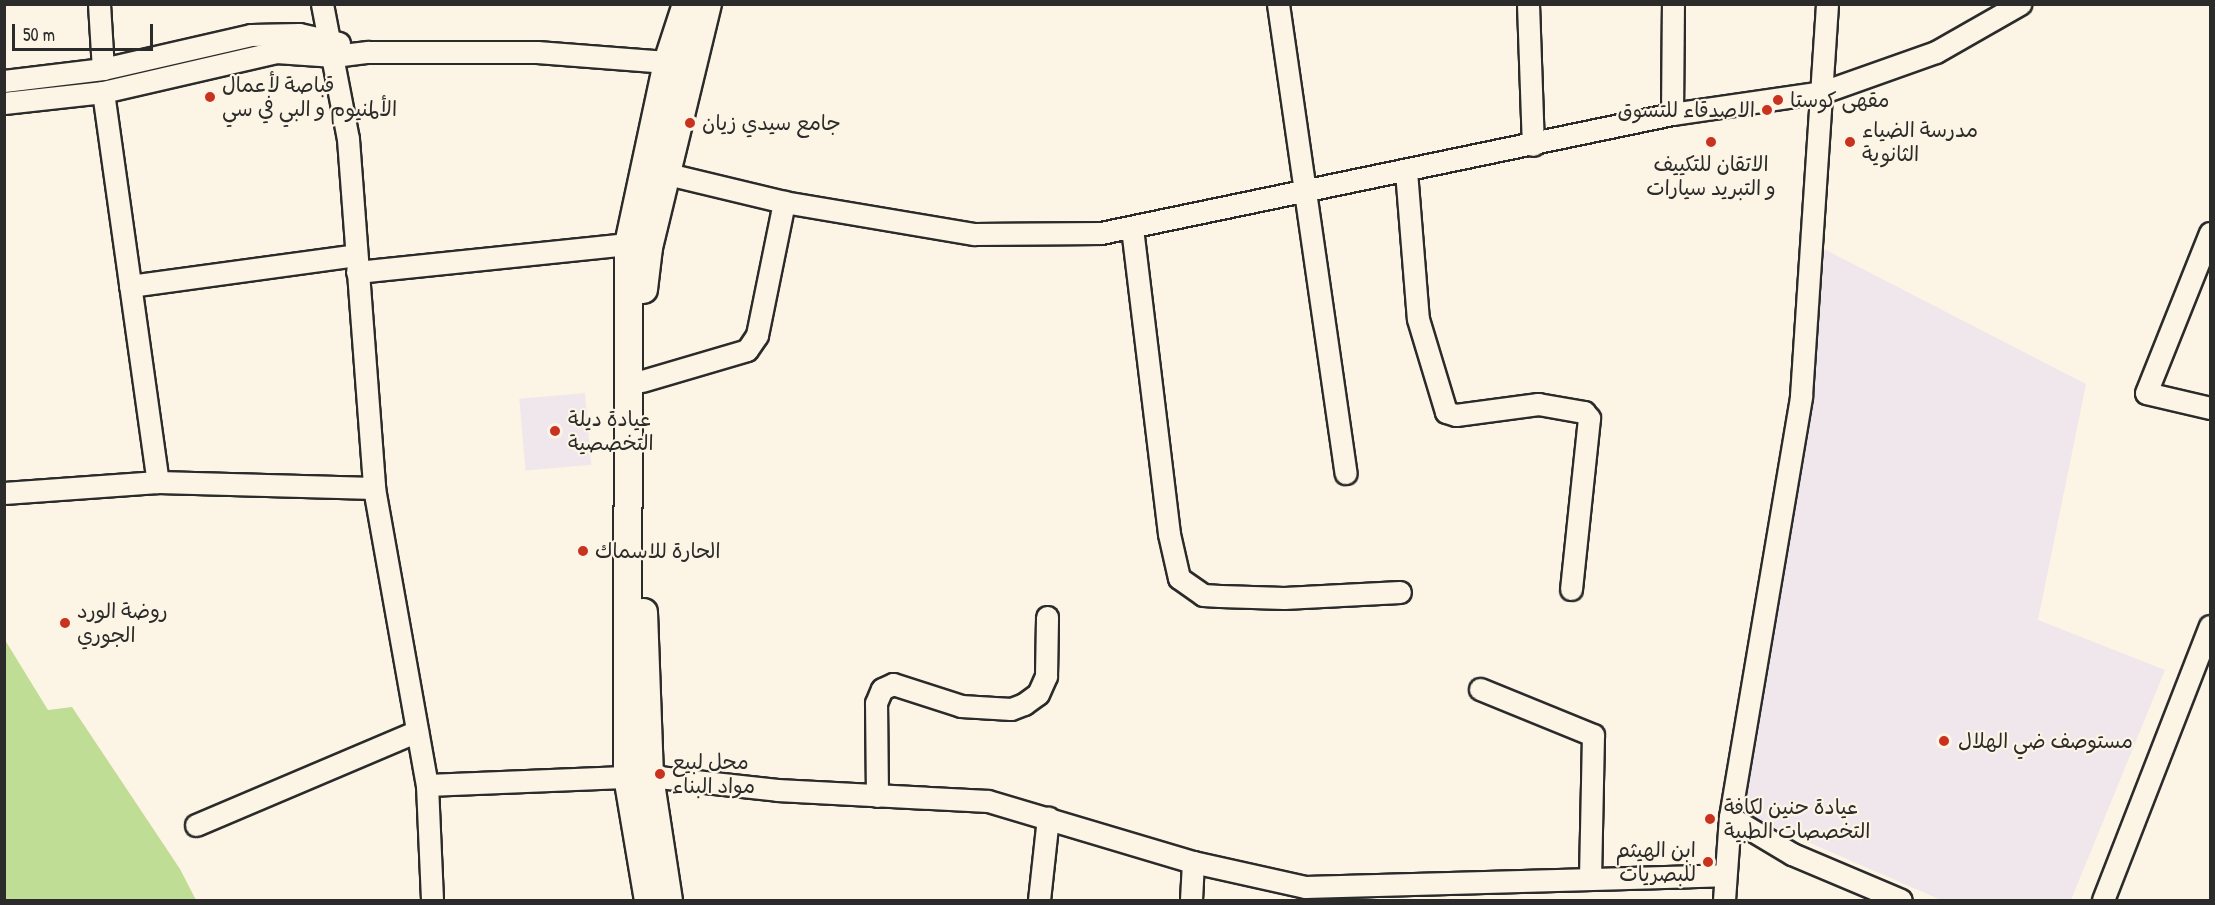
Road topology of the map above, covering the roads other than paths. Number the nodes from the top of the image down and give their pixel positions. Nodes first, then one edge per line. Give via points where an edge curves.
1 (99, 4) edge
2 (322, 4) edge
3 (686, 4) edge
4 (707, 4) edge
5 (1278, 4) edge
6 (1528, 4) edge
7 (1673, 4) edge
8 (1827, 4) edge
9 (2020, 4) edge
10 (331, 47) junction
11 (678, 67) junction
12 (103, 69) junction
13 (4, 81) edge
14 (103, 92) junction
15 (1823, 92) junction
16 (4, 103) edge
17 (1672, 114) junction
18 (1533, 145) junction
19 (654, 171) junction
20 (1406, 171) junction
21 (1304, 194) junction
22 (784, 202) junction
23 (1132, 228) junction
24 (2211, 233) edge
25 (638, 245) junction
26 (356, 263) junction
27 (130, 286) junction
28 (642, 381) junction
29 (2211, 408) edge
30 (1346, 473) dead end
31 (158, 482) junction
32 (374, 488) junction
33 (4, 493) edge
34 (1571, 589) dead end
35 (1400, 592) dead end
36 (1047, 617) dead end
37 (2211, 626) edge
38 (1480, 689) dead end
39 (417, 730) junction
40 (638, 776) junction
41 (428, 785) junction
42 (877, 796) junction
43 (1048, 817) junction
44 (1730, 817) junction
45 (196, 825) dead end
46 (1193, 862) junction
47 (1724, 876) junction
48 (1590, 877) junction
49 (432, 900) edge
50 (648, 900) edge
51 (668, 900) edge
52 (1040, 900) edge
53 (1191, 900) edge
54 (1724, 900) edge
55 (1901, 900) edge
56 (2103, 900) edge

1 - 12 street
2 - 10 street
3 - 11 main road
4 - 11 main road
5 - 21 street
6 - 18 street
7 - 17 street
8 - 15 street
9 - 15 street via 1936,52
10 - 11 street via 368,52 537,52
10 - 12 street via 251,35
10 - 14 street via 276,52
10 - 26 street via 348,139
11 - 19 main road
12 - 13 street
14 - 16 street
14 - 27 street
15 - 17 street
15 - 44 street via 1801,396
17 - 18 street
18 - 20 street
19 - 22 street
19 - 25 main road
20 - 21 street
20 - 34 street via 1418,319 1446,412 1456,415 1538,404 1584,412 1589,418
21 - 23 street
21 - 30 street
22 - 23 street via 974,234 1033,236
22 - 28 street via 757,335 747,350
23 - 35 street via 1167,523 1179,578 1203,595 1284,598
24 - 29 street via 2146,393
25 - 26 street
25 - 28 main road via 643,296
25 - 40 main road
26 - 27 street
26 - 32 street
27 - 31 street
28 - 40 main road
31 - 32 street
31 - 33 street
32 - 39 street
36 - 42 street via 1046,676 1038,694 1024,704 1011,709 961,706 893,684 882,689 876,703
37 - 56 street
38 - 48 street via 1593,735
39 - 41 street
39 - 45 street
40 - 41 street
40 - 42 street
40 - 50 main road
40 - 51 main road
41 - 49 street
42 - 43 street via 988,801
43 - 46 street
43 - 52 street
44 - 47 street
44 - 55 street via 1792,854
46 - 48 street via 1305,887 1388,888
46 - 53 street
47 - 48 street
47 - 54 street

